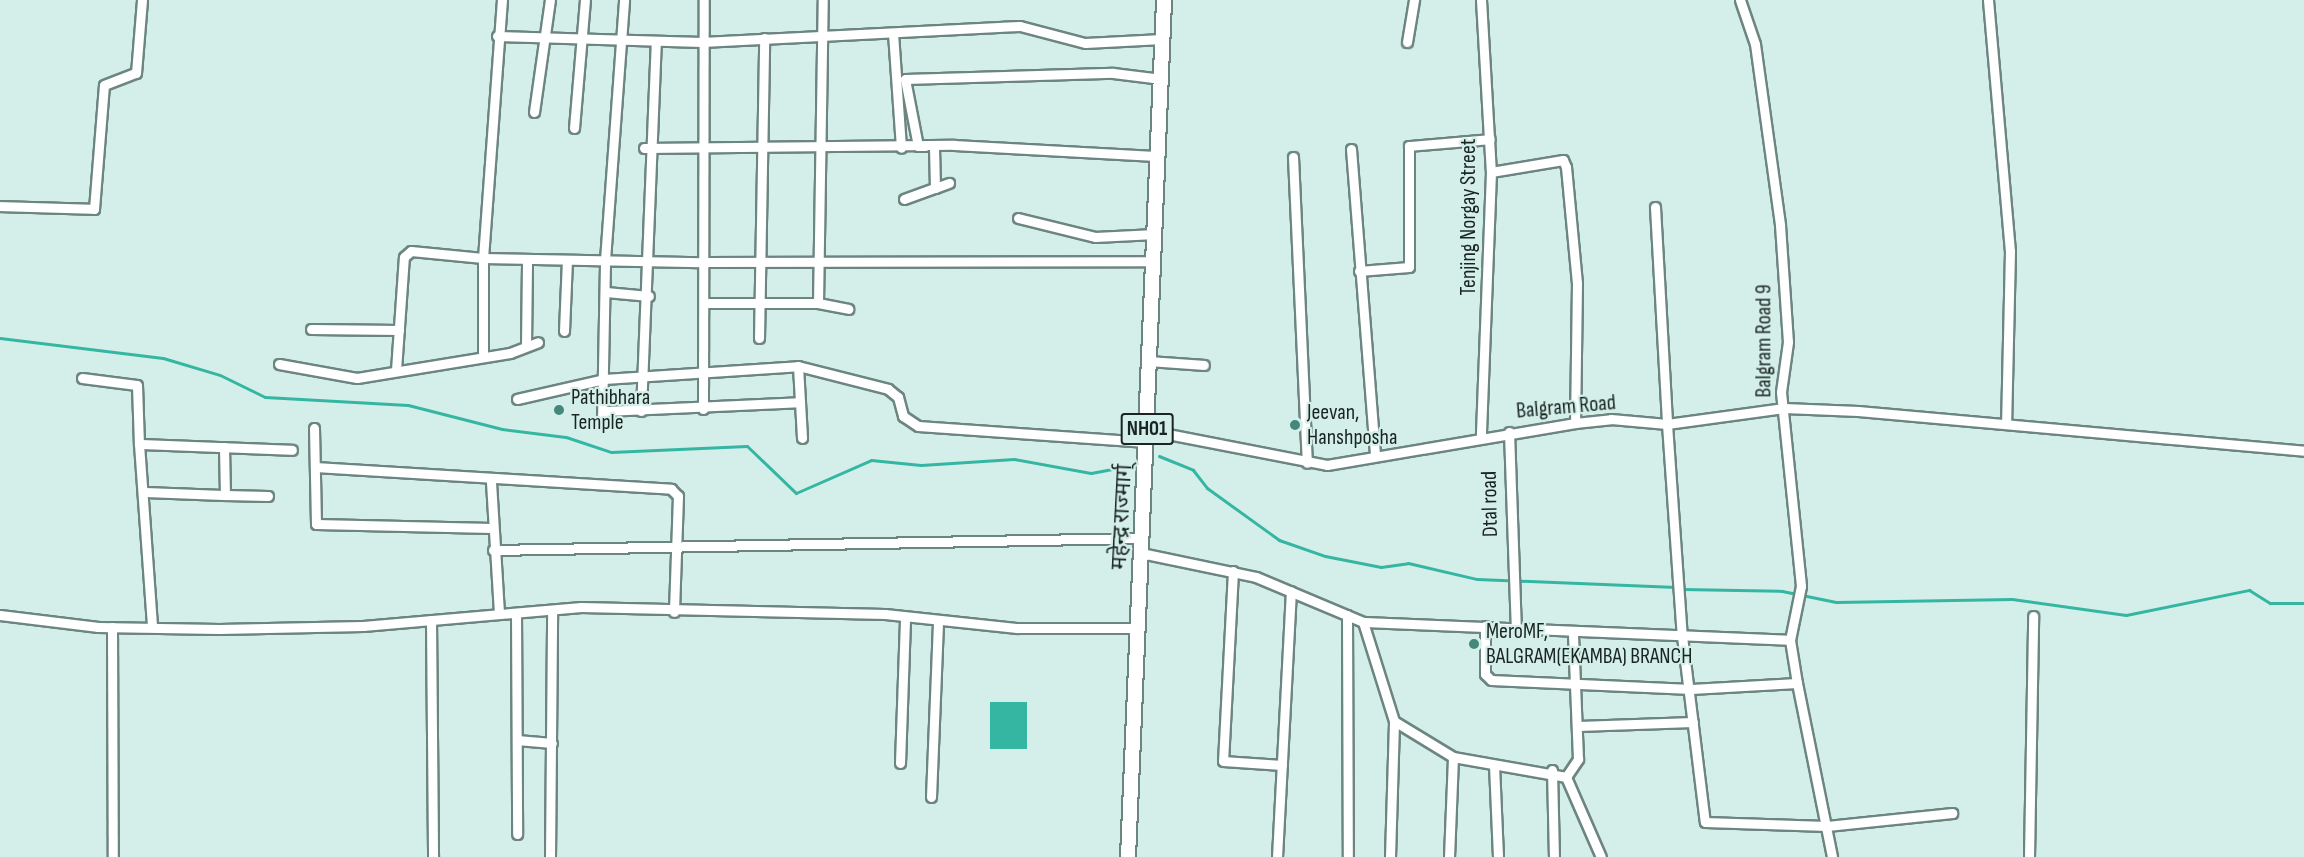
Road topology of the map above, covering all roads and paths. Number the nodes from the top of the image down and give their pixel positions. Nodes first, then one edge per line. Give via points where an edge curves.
1 (142, 0) edge
2 (502, 0) edge
3 (550, 0) edge
4 (585, 0) edge
5 (624, 0) edge
6 (704, 0) edge
7 (823, 0) edge
8 (1164, 0) edge
9 (1414, 0) edge
10 (1481, 0) edge
11 (1740, 0) edge
12 (1988, 0) edge
13 (893, 33) junction
14 (498, 36) junction
15 (822, 37) junction
16 (545, 38) junction
17 (764, 38) junction
18 (583, 39) junction
19 (1162, 39) junction
20 (623, 40) junction
21 (656, 41) junction
22 (702, 42) junction
23 (1407, 42) dead end
24 (1162, 79) junction
25 (534, 112) dead end
26 (574, 128) dead end
27 (1490, 139) junction
28 (954, 145) junction
29 (819, 147) junction
30 (934, 147) junction
31 (648, 148) junction
32 (706, 148) junction
33 (763, 148) junction
34 (901, 148) junction
35 (1351, 149) dead end
36 (1158, 156) junction
37 (1293, 157) dead end
38 (1491, 172) junction
39 (949, 183) dead end
40 (935, 188) junction
41 (904, 199) dead end
42 (0, 206) edge
43 (1655, 207) dead end
44 (1018, 218) dead end
45 (1155, 234) junction
46 (483, 258) junction
47 (527, 259) junction
48 (567, 260) junction
49 (605, 260) junction
50 (649, 260) junction
51 (1152, 261) junction
52 (701, 262) junction
53 (759, 262) junction
54 (816, 262) junction
55 (1359, 271) junction
56 (606, 292) junction
57 (649, 296) junction
58 (705, 303) junction
59 (818, 303) junction
60 (759, 304) junction
61 (848, 309) dead end
62 (311, 329) dead end
63 (399, 330) junction
64 (564, 331) dead end
65 (759, 338) dead end
66 (538, 342) dead end
67 (526, 346) junction
68 (483, 356) junction
69 (1149, 361) junction
70 (279, 364) dead end
71 (1204, 365) dead end
72 (798, 366) junction
73 (396, 370) junction
74 (699, 375) junction
75 (82, 378) dead end
76 (641, 378) junction
77 (604, 379) junction
78 (517, 399) dead end
79 (800, 402) junction
80 (1784, 408) junction
81 (703, 409) junction
82 (641, 411) junction
83 (1575, 423) junction
84 (2006, 423) junction
85 (1667, 424) junction
86 (314, 428) dead end
87 (1509, 432) junction
88 (1481, 435) junction
89 (1147, 436) junction
90 (802, 438) dead end
91 (139, 444) junction
92 (224, 447) junction
93 (292, 450) dead end
94 (2304, 451) edge
95 (1375, 456) junction
96 (1307, 463) junction
97 (315, 467) junction
98 (491, 482) junction
99 (143, 492) junction
100 (225, 495) junction
101 (268, 496) dead end
102 (492, 528) junction
103 (1142, 538) junction
104 (493, 550) junction
105 (677, 550) junction
106 (1141, 553) junction
107 (1233, 571) junction
108 (1291, 591) junction
109 (552, 610) junction
110 (674, 612) junction
111 (516, 613) junction
112 (499, 614) junction
113 (0, 615) edge
114 (1347, 615) junction
115 (2033, 616) dead end
116 (905, 617) junction
117 (431, 621) junction
118 (938, 622) junction
119 (1363, 622) junction
120 (1485, 626) junction
121 (112, 627) junction
122 (152, 627) junction
123 (1136, 628) junction
124 (1516, 629) junction
125 (1573, 632) junction
126 (1682, 636) junction
127 (1790, 640) junction
128 (1797, 684) junction
129 (1575, 685) junction
130 (1691, 689) junction
131 (1394, 721) junction
132 (1693, 722) junction
133 (1578, 726) junction
134 (517, 740) junction
135 (552, 743) junction
136 (1453, 757) junction
137 (900, 763) dead end
138 (1282, 765) junction
139 (1494, 765) junction
140 (1552, 770) junction
141 (1566, 777) junction
142 (931, 797) dead end
143 (1952, 813) dead end
144 (1827, 826) junction
145 (517, 834) dead end
146 (113, 857) edge
147 (433, 857) edge
148 (550, 857) edge
149 (1128, 857) edge
150 (1277, 857) edge
151 (1348, 857) edge
152 (1390, 857) edge
153 (1449, 857) edge
154 (1498, 857) edge
155 (1554, 857) edge
156 (1601, 857) edge
157 (1832, 857) edge
158 (2029, 857) edge

1 - 42 street via 135,73 104,85 94,209
2 - 14 street
3 - 16 street
4 - 18 street
5 - 20 street
6 - 22 street
7 - 15 street
8 - 19 highway, महेन्द्र राज्मार्ग् / NH01
9 - 23 street
10 - 27 street, Tenjing Norgay Street
11 - 80 street, Balgram Road 9 via 1755,44 1780,225 1788,342
12 - 84 street via 2010,251
13 - 15 street
13 - 19 street via 1020,26 1085,43
13 - 34 street
14 - 16 street
14 - 46 street
15 - 17 street
15 - 29 street
16 - 18 street
16 - 25 street
17 - 22 street
17 - 33 street
18 - 20 street
18 - 26 street
19 - 24 highway, महेन्द्र राज्मार्ग् / NH01
20 - 21 street
20 - 49 street
21 - 22 street
21 - 31 street
22 - 32 street
24 - 28 street via 1113,73 905,79 918,146
24 - 36 highway, महेन्द्र राज्मार्ग् / NH01
27 - 38 street, Tenjing Norgay Street
27 - 55 street via 1409,146 1409,267
28 - 30 street
28 - 36 street
29 - 33 street
29 - 34 street
29 - 54 street
30 - 34 street
30 - 40 street
31 - 32 street
31 - 50 street
32 - 33 street
32 - 52 street
33 - 53 street
35 - 55 street
36 - 45 highway, महेन्द्र राज्मार्ग् / NH01
37 - 96 street
38 - 83 street via 1563,160 1566,167 1577,283
38 - 88 street, Tenjing Norgay Street
39 - 40 street
40 - 41 street
43 - 85 street
44 - 45 street via 1095,237
45 - 51 highway, महेन्द्र राज्मार्ग् / NH01
46 - 47 street
46 - 63 street via 406,254
46 - 68 street
47 - 48 street
47 - 67 street
48 - 49 street
48 - 64 street
49 - 50 street
49 - 56 street
50 - 52 street
50 - 57 street
51 - 54 street
51 - 69 highway, महेन्द्र राज्मार्ग् / NH01
52 - 53 street
52 - 58 street
53 - 54 street
53 - 60 street
54 - 59 street
55 - 95 street
56 - 57 street
56 - 77 street
57 - 76 street
58 - 60 street
58 - 74 street
59 - 60 street
59 - 61 street
60 - 65 street
62 - 63 street
63 - 73 street
66 - 67 street
67 - 68 street
68 - 73 street
69 - 71 street
69 - 89 highway, महेन्द्र राज्मार्ग् / NH01
70 - 73 street via 357,378
72 - 74 street, Balgram Road
72 - 79 street
72 - 89 street, Balgram Road via 888,389 898,397 903,416 918,426
74 - 76 street, Balgram Road
74 - 81 street
75 - 91 street via 137,386
76 - 77 street, Balgram Road
76 - 82 street
77 - 78 street, Balgram Road
77 - 82 street via 603,416
79 - 81 street
79 - 90 street
80 - 84 street, Balgram Road
80 - 85 street, Balgram Road
80 - 127 street, Balgram Road 9 via 1801,586
81 - 82 street
83 - 85 street, Balgram Road via 1611,419
83 - 87 street, Balgram Road
84 - 94 street, Balgram Road
85 - 126 street
86 - 97 street
87 - 88 street, Balgram Road
87 - 124 street, Dtal road
88 - 95 street, Balgram Road
89 - 96 street, Balgram Road via 1243,444
89 - 103 highway, महेन्द्र राज्मार्ग् / NH01
91 - 92 street
91 - 99 street
92 - 93 street
92 - 100 street
95 - 96 street, Balgram Road
97 - 98 street
97 - 102 street via 316,524
98 - 102 street
98 - 105 street via 671,489 678,496
99 - 100 street
99 - 122 street
100 - 101 street
102 - 104 street
103 - 105 street via 784,542
103 - 106 highway, महेन्द्र राज्मार्ग् / NH01
104 - 105 street
104 - 112 street
105 - 110 street
106 - 107 street
106 - 123 highway, महेन्द्र राज्मार्ग् / NH01
107 - 108 street
107 - 138 street via 1223,761
108 - 114 street
108 - 138 street
109 - 110 street
109 - 111 street
109 - 135 street
110 - 116 street
111 - 112 street
111 - 134 street
112 - 117 street
113 - 121 street
114 - 119 street
114 - 151 street
115 - 158 street
116 - 118 street
116 - 137 street
117 - 122 street via 363,626
117 - 147 street
118 - 123 street via 1017,628
118 - 142 street
119 - 120 street
119 - 131 street
120 - 124 street
120 - 129 street via 1487,678
121 - 122 street
121 - 146 street
123 - 149 highway, महेन्द्र राज्मार्ग् / NH01
124 - 125 street
125 - 126 street
125 - 129 street
126 - 127 street
126 - 130 street
127 - 128 street, Balgram Road 9
128 - 130 street
128 - 144 street, Balgram Road 9
129 - 130 street
129 - 133 street
130 - 132 street
131 - 136 street
131 - 152 street
132 - 133 street
132 - 144 street via 1705,822
133 - 141 street via 1578,759
134 - 135 street
134 - 145 street
135 - 148 street
136 - 139 street
136 - 153 street
138 - 150 street
139 - 140 street
139 - 154 street
140 - 141 street
140 - 155 street
141 - 156 street
143 - 144 street
144 - 157 street, Balgram Road 9

